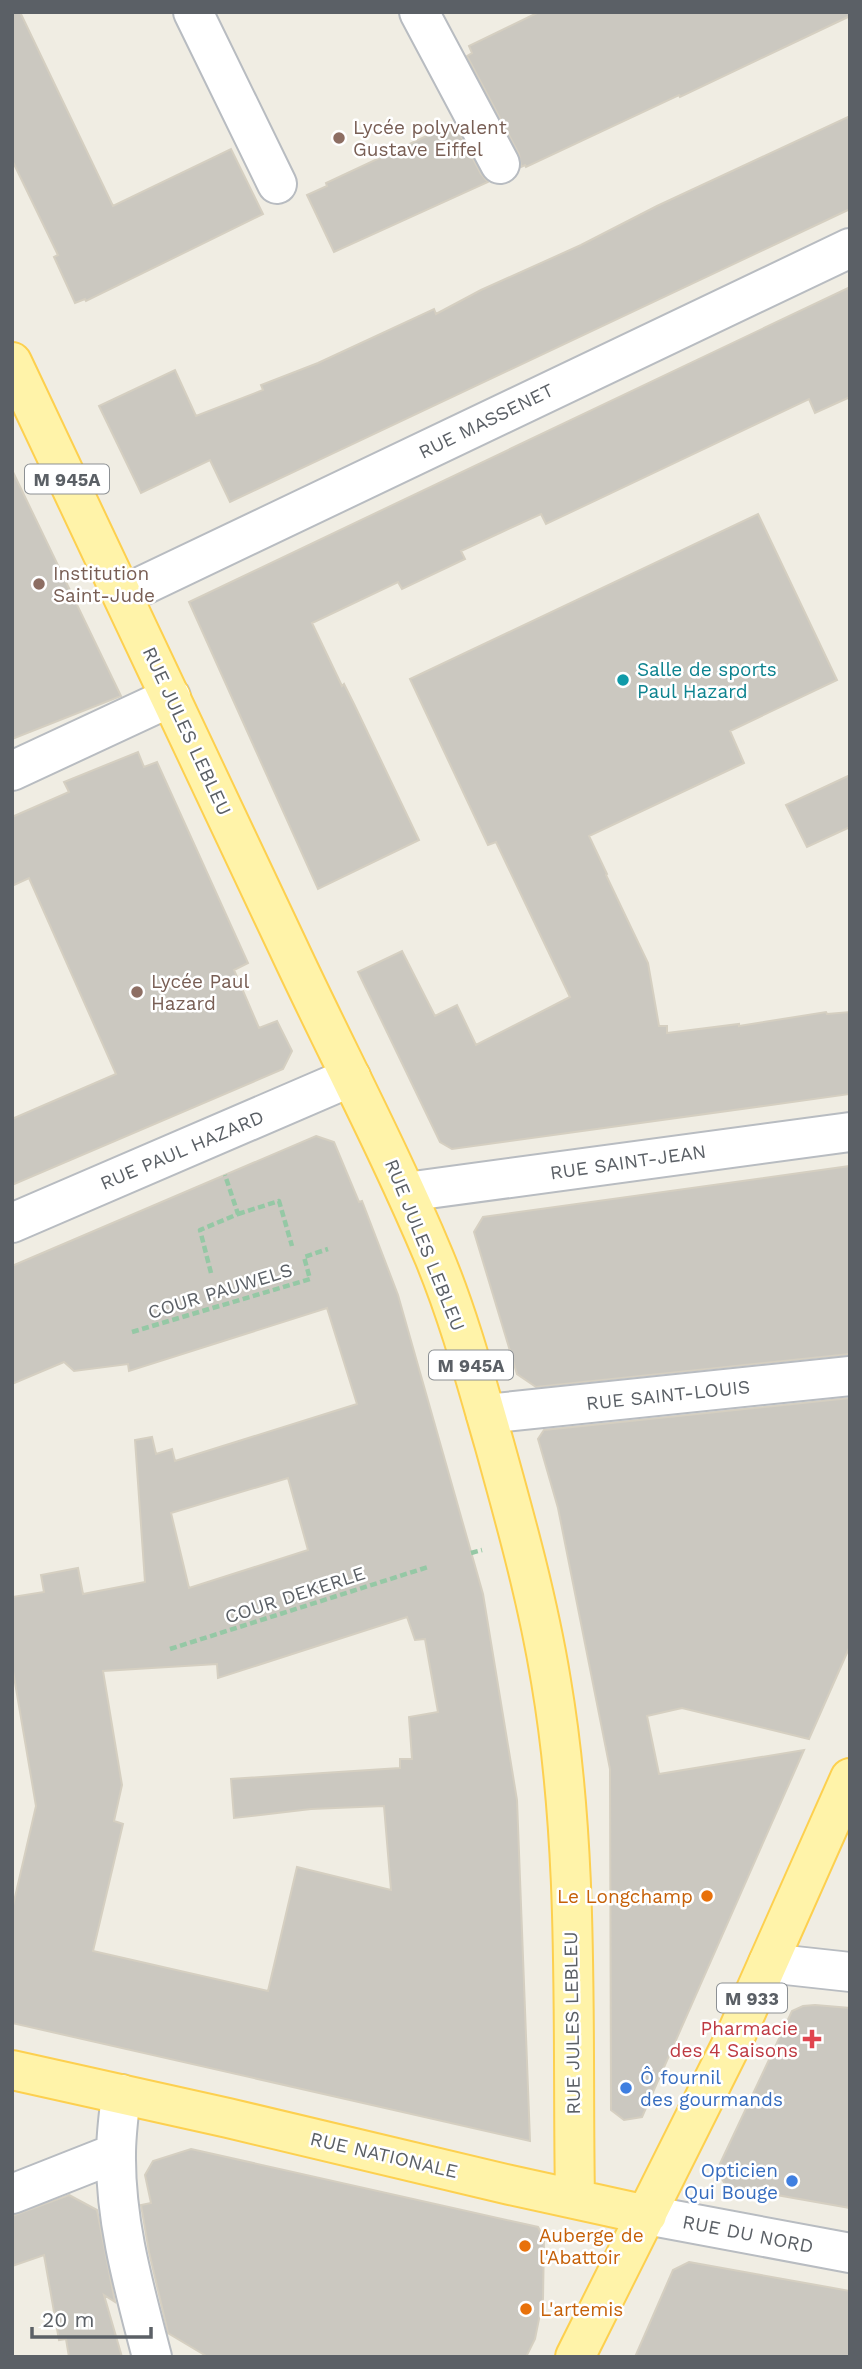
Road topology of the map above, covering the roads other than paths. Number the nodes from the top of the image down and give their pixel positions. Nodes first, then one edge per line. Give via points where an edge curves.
1 (193, 12) edge
2 (419, 12) edge
3 (500, 164) dead end
4 (277, 184) dead end
5 (850, 248) edge
6 (12, 362) edge
7 (123, 596) junction
8 (171, 697) junction
9 (12, 771) edge
10 (351, 1077) junction
11 (850, 1132) edge
12 (406, 1192) junction
13 (12, 1223) edge
14 (850, 1376) edge
15 (486, 1414) junction
16 (850, 1778) edge
17 (768, 1963) junction
18 (850, 1972) edge
19 (12, 2070) edge
20 (121, 2095) junction
21 (116, 2153) junction
22 (12, 2194) edge
23 (575, 2199) junction
24 (647, 2214) junction
25 (850, 2253) edge
26 (152, 2357) edge
27 (575, 2357) edge

1 - 4 street
2 - 3 street
5 - 7 street, RUE MASSENET
6 - 7 main road, RUE JULES LEBLEU / M 945A
7 - 8 main road, RUE JULES LEBLEU / M 945A
8 - 9 street
8 - 10 main road, RUE JULES LEBLEU / M 945A
10 - 12 main road, RUE JULES LEBLEU / M 945A
10 - 13 street, RUE PAUL HAZARD
11 - 12 street, RUE SAINT-JEAN
12 - 15 main road, RUE JULES LEBLEU / M 945A via 449,1296
14 - 15 street, RUE SAINT-LOUIS
15 - 23 main road, RUE JULES LEBLEU / M 945A via 534,1599 563,1761 570,1846
16 - 17 main road, M 933
17 - 18 street
17 - 24 main road, M 933
19 - 20 main road, RUE NATIONALE
20 - 21 street
20 - 23 main road, RUE NATIONALE
21 - 22 street
21 - 26 street via 130,2266
23 - 24 main road, RUE NATIONALE
24 - 25 street, RUE DU NORD
24 - 27 main road

